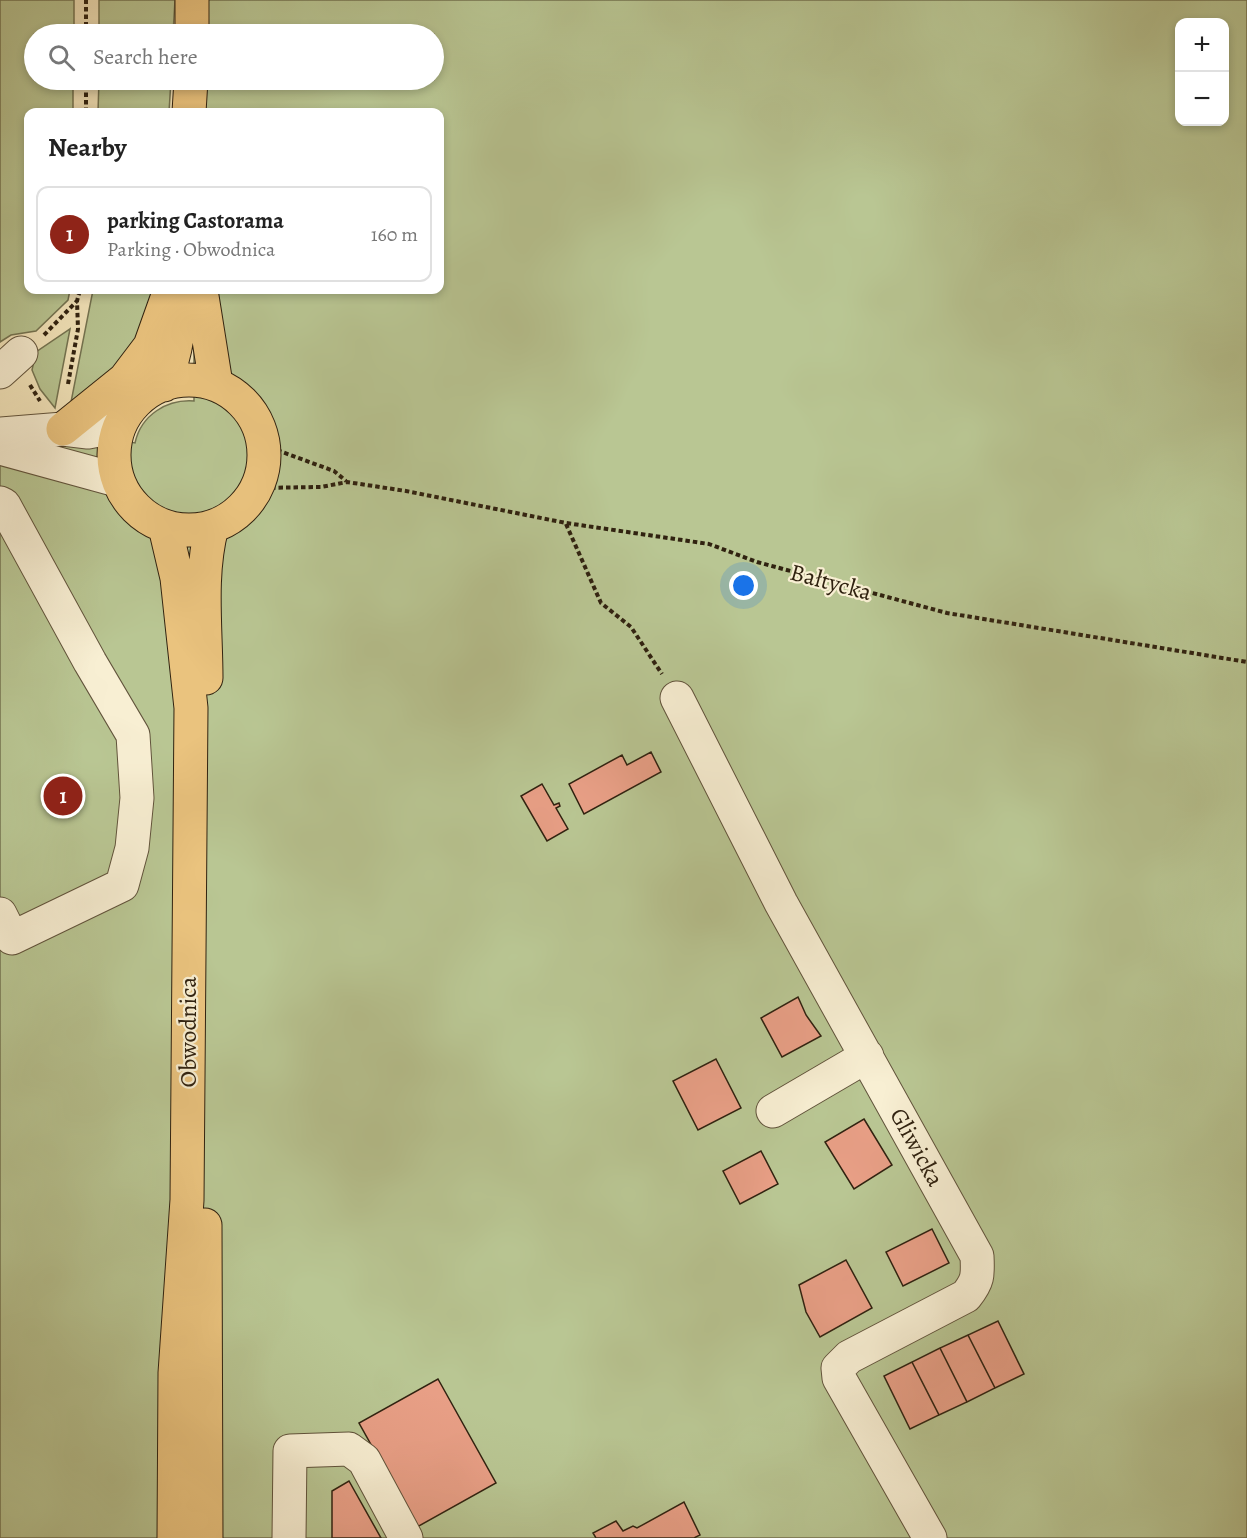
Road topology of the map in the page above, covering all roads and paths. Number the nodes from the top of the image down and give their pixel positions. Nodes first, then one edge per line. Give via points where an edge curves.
1 (86, 0) edge
2 (192, 0) edge
3 (210, 0) edge
4 (86, 24) edge
5 (192, 24) edge
6 (210, 24) edge
7 (86, 90) edge
8 (190, 90) edge
9 (210, 90) edge
10 (86, 108) edge
11 (189, 108) edge
12 (209, 108) edge
13 (79, 294) edge
14 (169, 294) edge
15 (179, 294) edge
16 (202, 294) edge
17 (77, 302) junction
18 (10, 362) edge
19 (216, 384) junction
20 (164, 385) junction
21 (68, 389) dead end
22 (119, 426) junction
23 (63, 429) junction
24 (0, 434) edge
25 (263, 445) junction
26 (0, 448) edge
27 (117, 480) junction
28 (347, 482) junction
29 (256, 488) junction
30 (0, 503) edge
31 (566, 523) junction
32 (165, 527) junction
33 (212, 527) junction
34 (1247, 662) edge
35 (677, 698) joint
36 (4, 934) edge
37 (867, 1056) junction
38 (773, 1111) dead end
39 (174, 1538) edge
40 (206, 1538) edge
41 (290, 1538) edge
42 (406, 1538) edge
43 (930, 1538) edge

1 - 4 path
2 - 5 highway
3 - 6 highway
7 - 10 path
8 - 11 highway
9 - 12 highway
13 - 17 path
14 - 23 highway via 150,346 124,379
15 - 20 highway via 180,326
16 - 19 highway
17 - 18 path via 47,333
17 - 21 path via 78,329
18 - 23 path via 23,369 43,407
19 - 20 highway via 185,380
19 - 25 highway via 248,408
20 - 22 highway via 141,398
22 - 23 street via 88,432
22 - 27 highway via 113,453
23 - 24 street
25 - 28 path via 334,471
25 - 29 highway via 264,459
26 - 27 street
27 - 32 highway via 145,517
28 - 29 path via 321,487
28 - 31 path, Bałtycka
29 - 33 highway via 241,511
30 - 36 street via 133,735 137,798 132,848 122,885
31 - 34 path, Bałtycka via 709,544 757,562 947,613
31 - 35 path via 601,603 631,627
32 - 33 highway via 189,531
32 - 39 highway, Obwodnica via 177,578 190,708 187,1200 175,1373
33 - 40 highway, Obwodnica via 205,576
35 - 37 street, Gliwicka via 781,903
37 - 38 street
37 - 43 street, Gliwicka via 977,1256 976,1283 966,1296 849,1357 838,1368 839,1378
41 - 42 street via 290,1451 349,1449 364,1460

